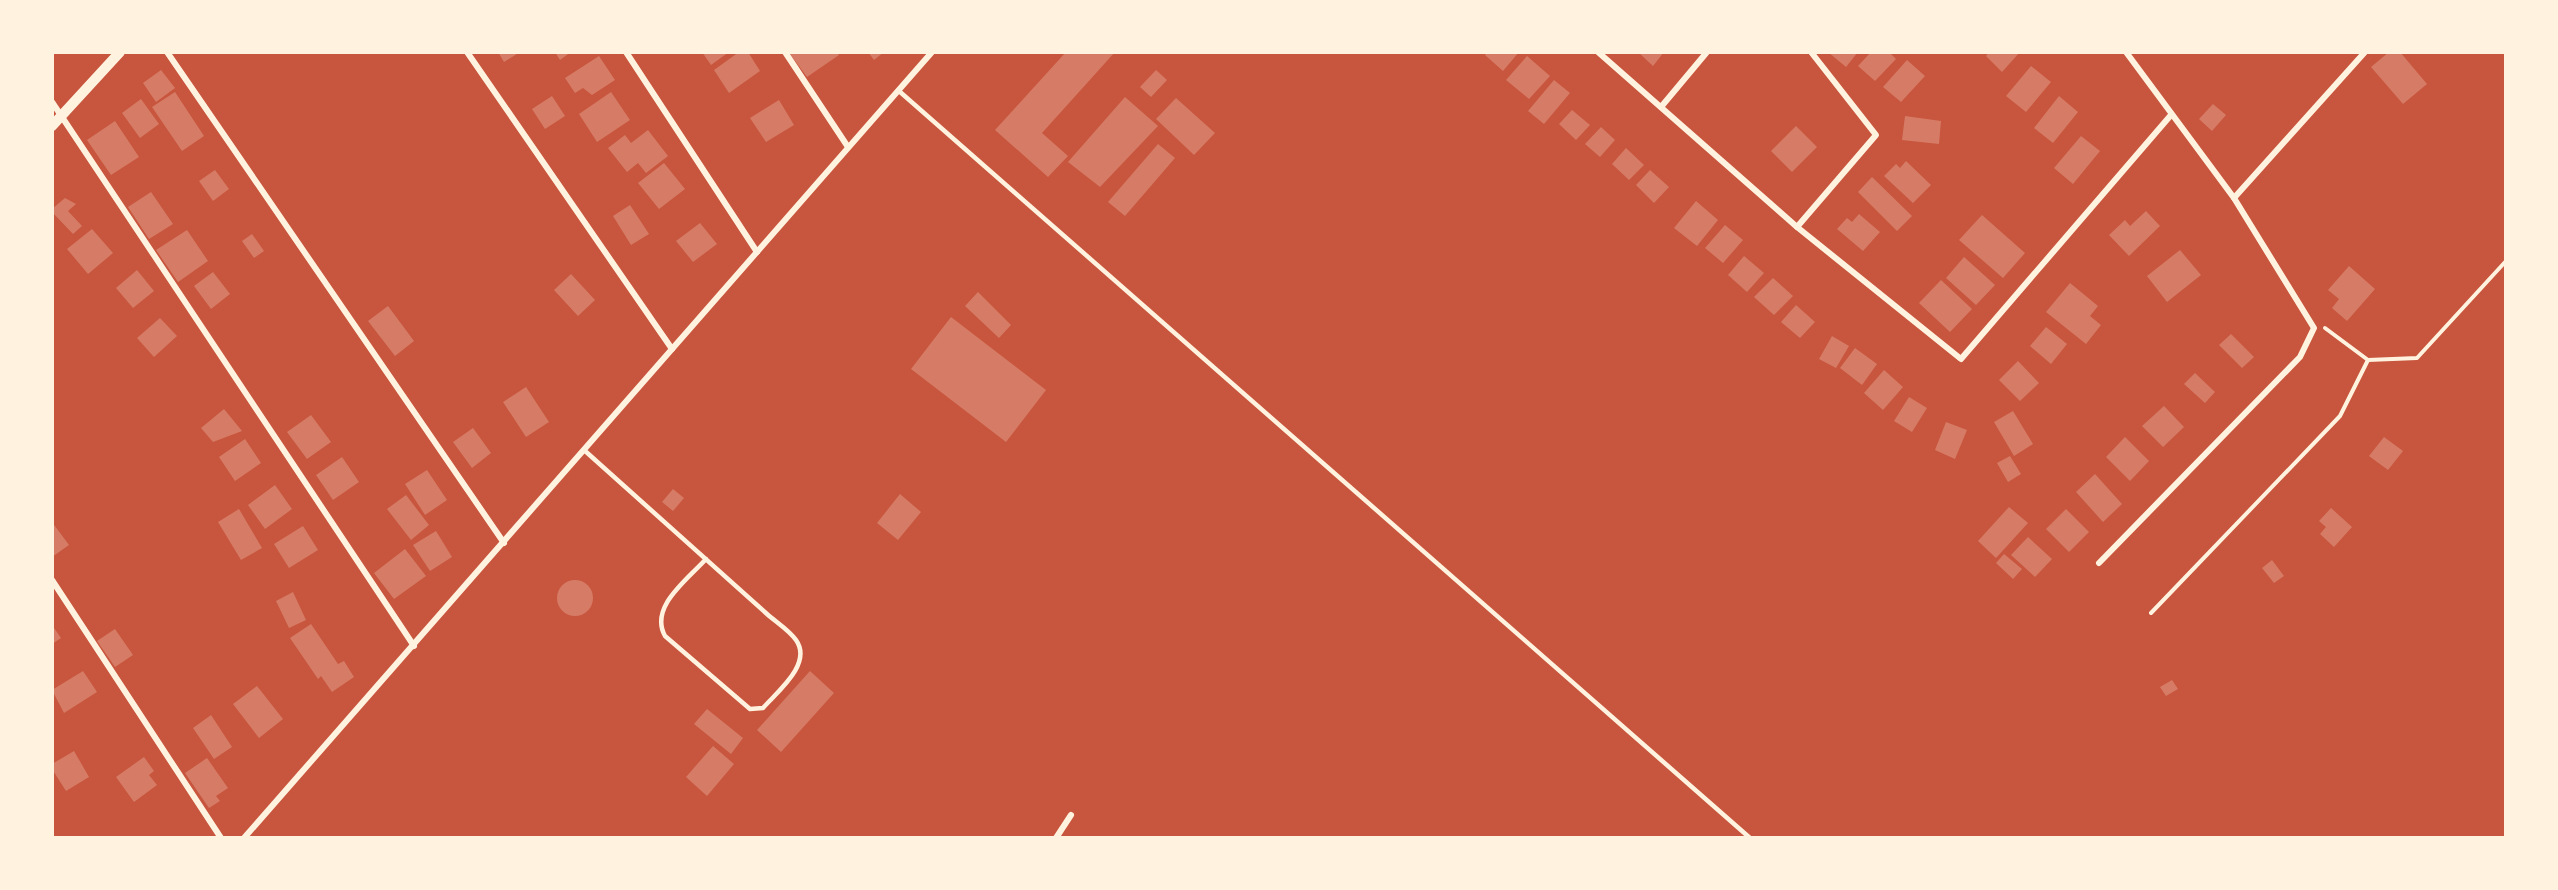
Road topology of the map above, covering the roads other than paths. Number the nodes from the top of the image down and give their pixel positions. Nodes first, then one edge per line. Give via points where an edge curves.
1 (120, 52) edge
2 (167, 52) edge
3 (467, 52) edge
4 (626, 52) edge
5 (785, 52) edge
6 (932, 52) edge
7 (1598, 52) edge
8 (1707, 52) edge
9 (1811, 52) edge
10 (2126, 52) edge
11 (2365, 52) edge
12 (898, 91) junction
13 (52, 102) edge
14 (1661, 107) junction
15 (2171, 115) junction
16 (61, 116) junction
17 (52, 126) edge
18 (848, 147) junction
19 (2234, 198) junction
20 (1797, 227) junction
21 (757, 252) junction
22 (672, 349) junction
23 (584, 450) junction
24 (504, 543) junction
25 (706, 559) junction
26 (2099, 563) dead end
27 (52, 580) edge
28 (414, 646) junction
29 (1071, 815) dead end
30 (221, 837) edge
31 (244, 837) edge
32 (1056, 837) edge
33 (1750, 837) edge

1 - 16 street
2 - 24 street
3 - 22 street
4 - 21 street
5 - 18 street
6 - 12 street
7 - 14 street
8 - 14 street
9 - 20 street via 1876,135
10 - 15 street
11 - 19 street
12 - 18 street
12 - 33 lane
13 - 16 street
14 - 20 street
15 - 19 street
15 - 20 street via 1961,359
16 - 17 street
16 - 28 street
18 - 21 street
19 - 26 street via 2314,328 2300,357
21 - 22 street
22 - 23 street
23 - 24 street
23 - 25 lane
24 - 28 street
25 - 25 lane via 796,641 800,660 797,669 763,708 750,709 665,636 660,626 660,613 667,602
27 - 30 street
28 - 31 street
29 - 32 street

